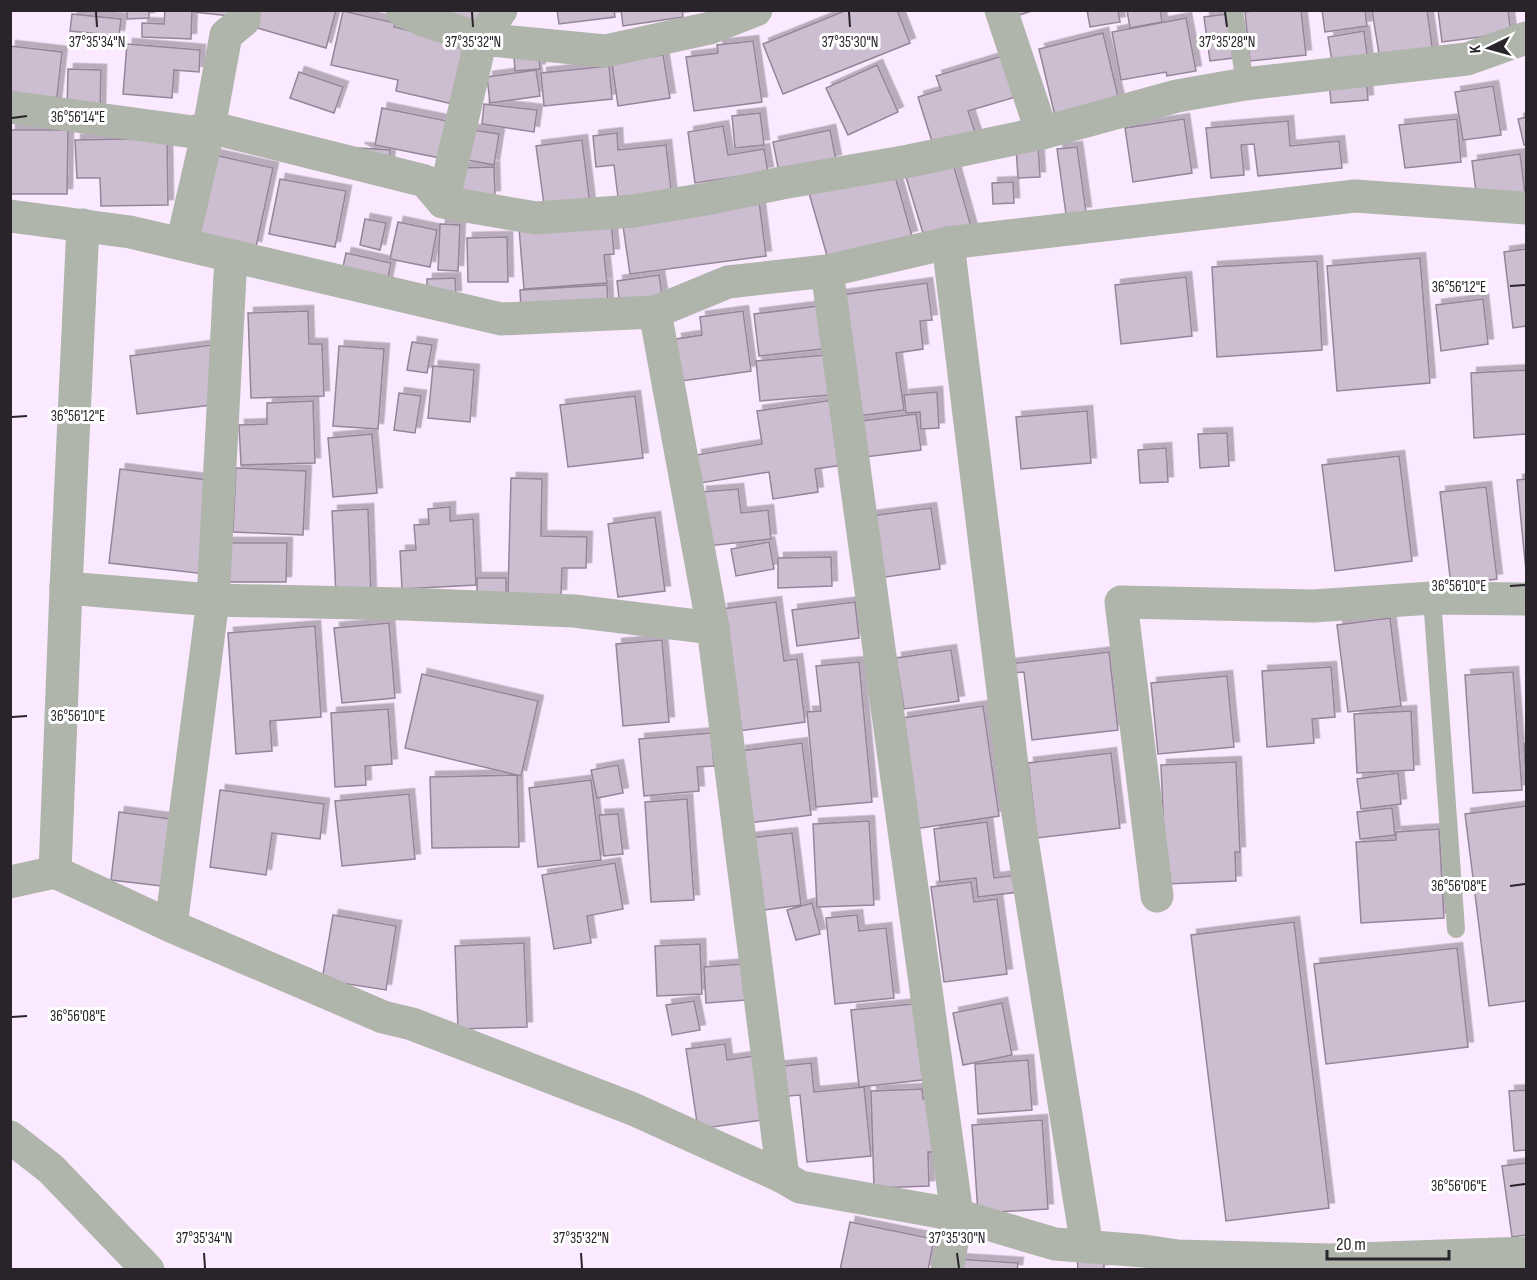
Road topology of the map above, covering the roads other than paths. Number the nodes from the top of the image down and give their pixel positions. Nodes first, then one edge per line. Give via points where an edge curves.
1 (245, 10) edge
2 (402, 10) edge
3 (501, 10) edge
4 (756, 10) edge
5 (1001, 10) edge
6 (1234, 10) edge
7 (711, 19) edge
8 (1527, 38) edge
9 (482, 39) junction
10 (1245, 84) junction
11 (10, 107) edge
12 (209, 126) junction
13 (1042, 133) junction
14 (443, 202) junction
15 (1527, 208) edge
16 (10, 216) edge
17 (83, 225) junction
18 (948, 243) junction
19 (182, 244) junction
20 (231, 256) junction
21 (827, 272) junction
22 (654, 312) junction
23 (66, 588) junction
24 (1432, 598) junction
25 (1527, 599) edge
26 (213, 600) junction
27 (713, 628) junction
28 (55, 872) junction
29 (10, 882) edge
30 (1157, 896) dead end
31 (171, 926) junction
32 (1456, 929) dead end
33 (10, 1137) edge
34 (783, 1177) junction
35 (957, 1215) junction
36 (1088, 1247) junction
37 (1527, 1253) edge
38 (1054, 1257) edge
39 (1143, 1260) edge
40 (1330, 1265) edge
41 (148, 1269) edge
42 (946, 1269) edge

1 - 12 street via 244,20 226,35
2 - 9 street
3 - 9 street
4 - 7 street
5 - 13 street
6 - 10 lane
7 - 9 street via 605,51
8 - 10 street via 1467,59
9 - 14 street
10 - 13 street via 1177,96
11 - 12 street via 193,132
12 - 14 street via 425,181
12 - 19 street
13 - 14 street via 633,211 536,218
15 - 18 street via 1355,196
16 - 17 street
17 - 19 street
17 - 23 street
18 - 21 street
18 - 36 street via 1018,814
19 - 20 street
20 - 22 street via 501,319
20 - 26 street
21 - 22 street via 728,282
21 - 35 street
22 - 27 street
23 - 26 street
23 - 28 street
24 - 25 street
24 - 30 street via 1313,606 1121,602
24 - 32 lane
26 - 27 street via 574,611
26 - 31 street
27 - 34 street
28 - 29 street
28 - 31 street
31 - 34 street via 383,1017 412,1024 633,1108
33 - 41 street via 51,1169
34 - 35 street via 800,1187
35 - 38 street
35 - 42 street
36 - 38 street
36 - 39 street
37 - 40 street
39 - 40 street via 1178,1256

